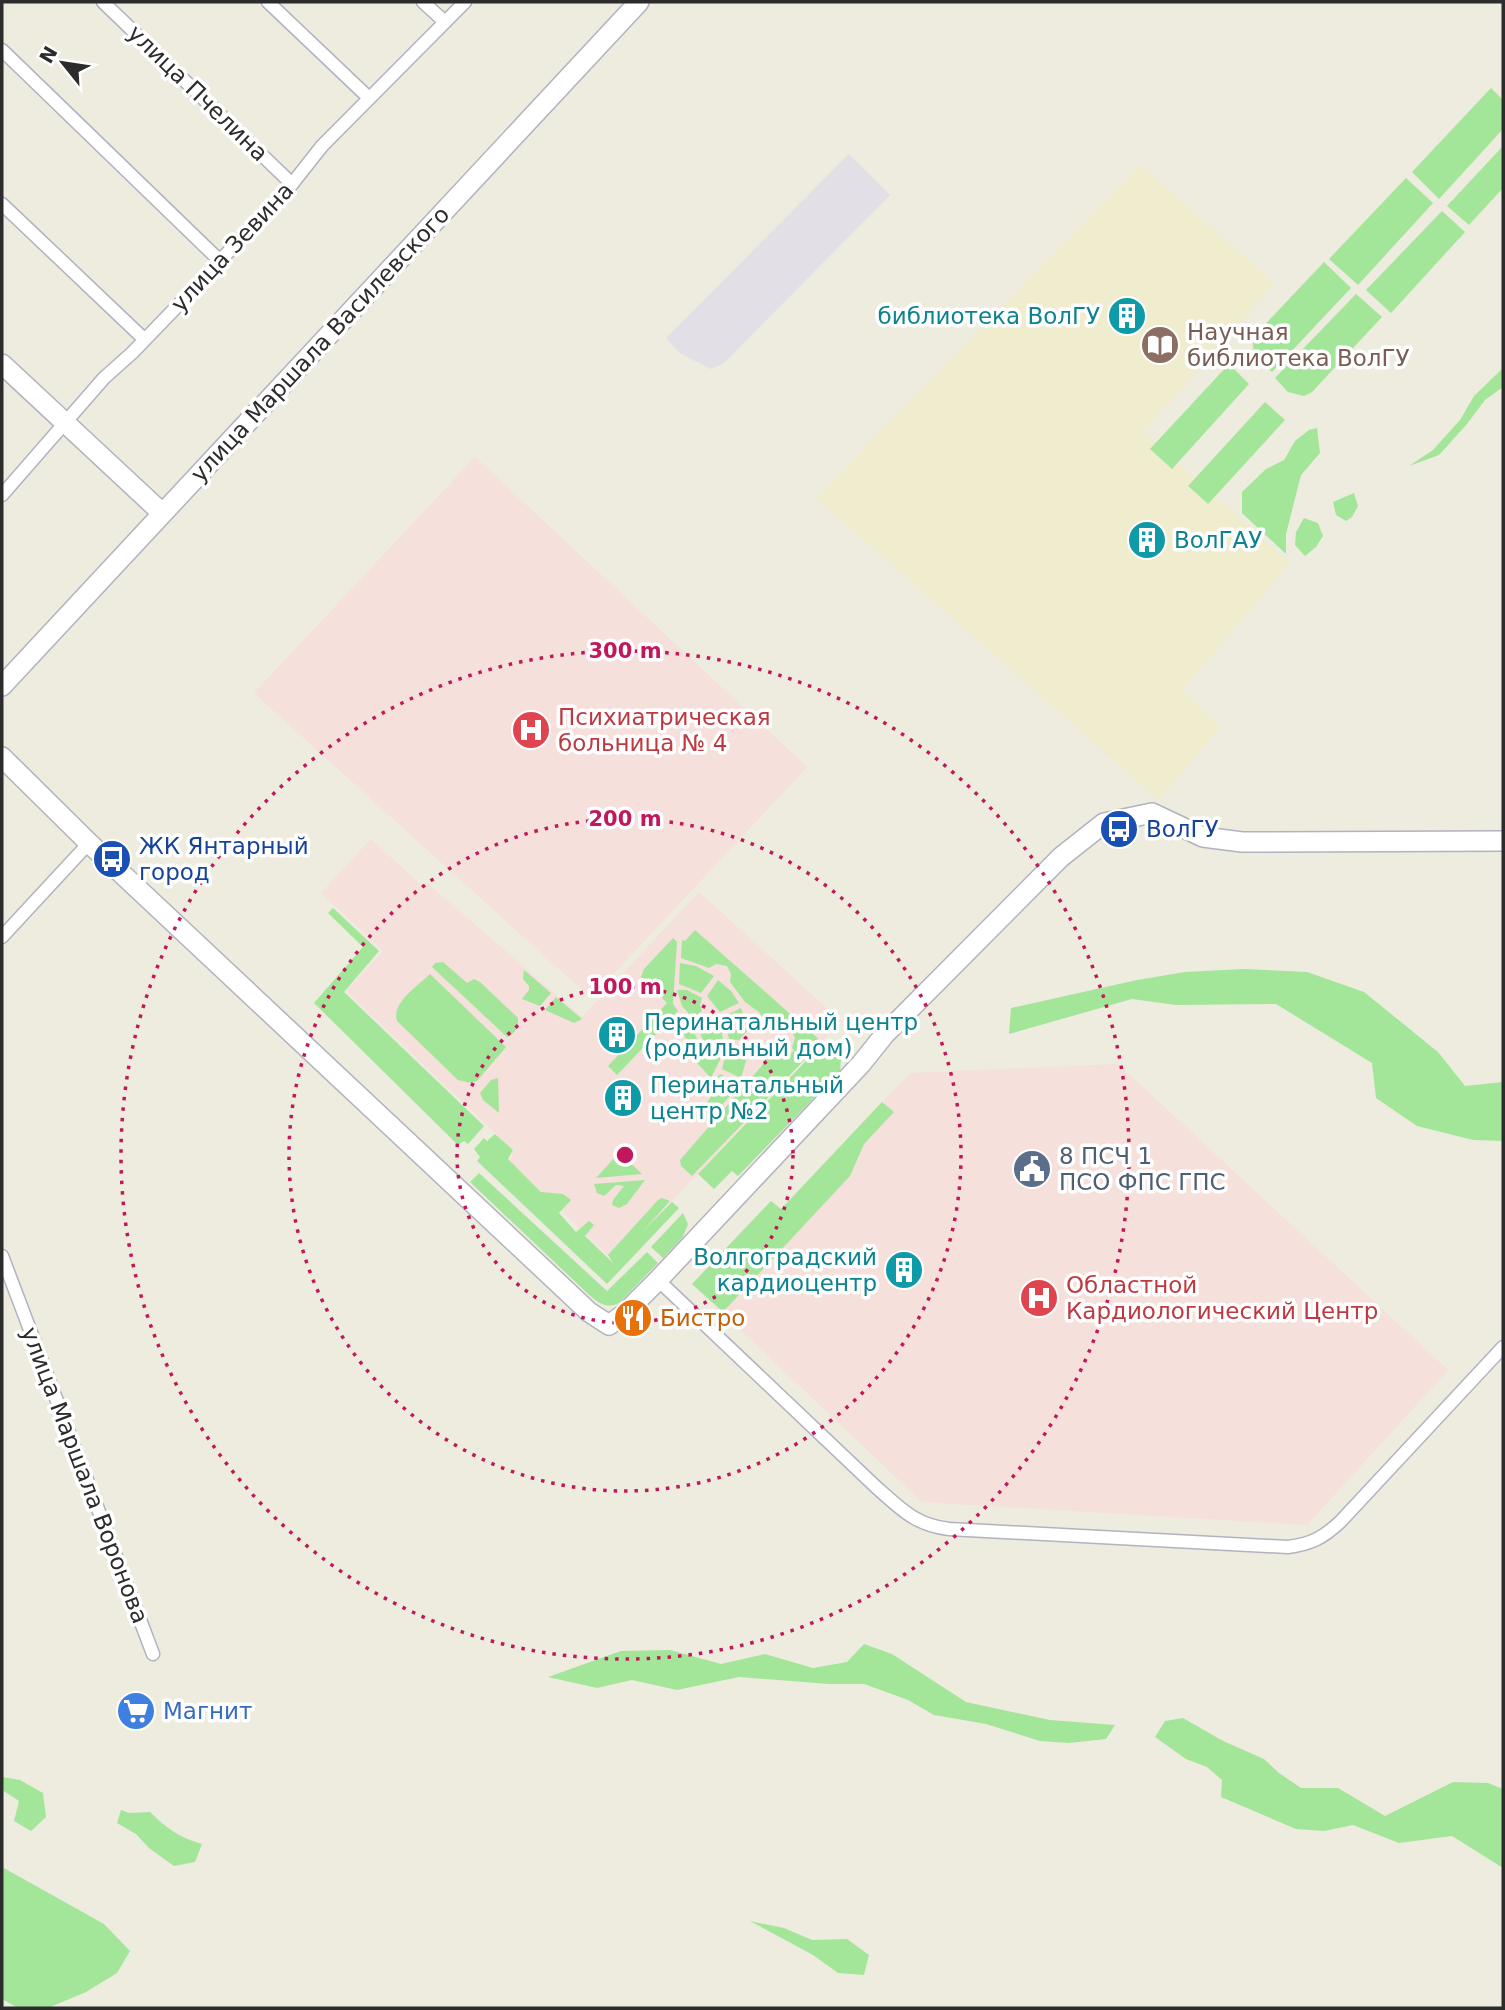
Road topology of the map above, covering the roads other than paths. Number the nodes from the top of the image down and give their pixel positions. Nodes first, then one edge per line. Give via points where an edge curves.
1 (103, 2) edge
2 (268, 2) edge
3 (424, 2) edge
4 (465, 2) edge
5 (639, 2) edge
6 (445, 22) junction
7 (2, 50) edge
8 (369, 98) junction
9 (292, 184) junction
10 (2, 204) edge
11 (219, 260) junction
12 (144, 339) junction
13 (2, 365) edge
14 (64, 423) junction
15 (2, 495) edge
16 (162, 513) junction
17 (2, 686) edge
18 (2, 757) edge
19 (1503, 841) edge
20 (89, 843) junction
21 (2, 937) edge
22 (2, 1255) edge
23 (658, 1280) junction
24 (1503, 1347) edge
25 (153, 1654) dead end

1 - 9 street, улица Пчелина
2 - 8 street
3 - 6 street
4 - 6 street, улица Зевина
5 - 16 street, улица Маршала Василевского
6 - 8 street, улица Зевина
7 - 11 street
8 - 9 street, улица Зевина
9 - 11 street, улица Зевина
10 - 12 street
11 - 12 street, улица Зевина
12 - 14 street, улица Зевина
13 - 14 street
14 - 15 street, улица Зевина
14 - 16 street
16 - 17 street, улица Маршала Василевского
18 - 20 street
19 - 23 street via 1242,842 1203,837 1152,813 1104,823 1061,857 885,1034
20 - 21 street
20 - 23 street via 596,1317 609,1325
22 - 25 street, улица Маршала Воронова
23 - 24 street via 884,1494 918,1522 949,1529 1308,1545 1340,1522

